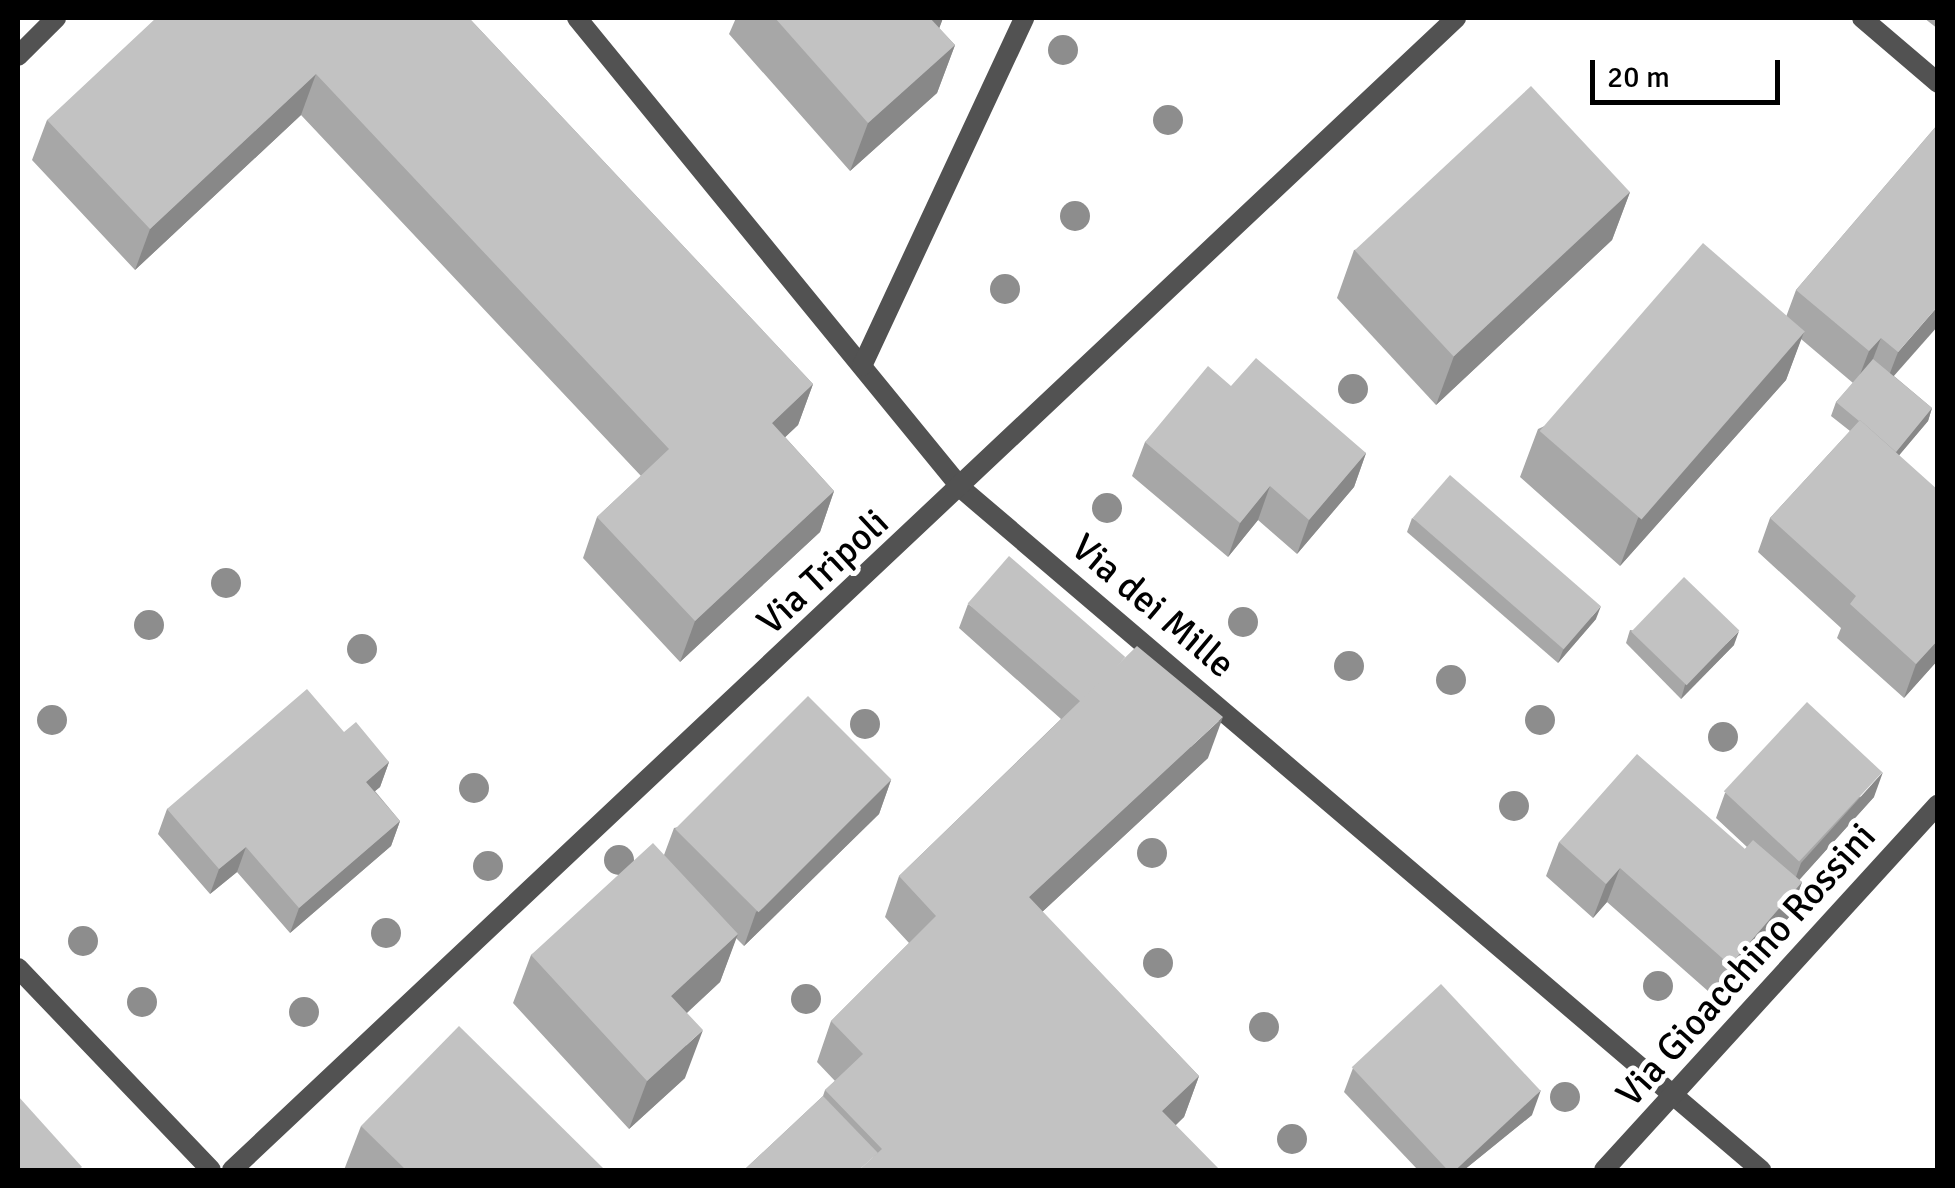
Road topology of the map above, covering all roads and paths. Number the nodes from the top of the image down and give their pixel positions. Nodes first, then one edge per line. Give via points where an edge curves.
1 (56, 18) edge
2 (577, 18) edge
3 (1024, 18) edge
4 (1456, 18) edge
5 (1862, 18) edge
6 (18, 56) edge
7 (1938, 83) edge
8 (862, 366) junction
9 (962, 490) junction
10 (1938, 804) edge
11 (18, 968) edge
12 (1677, 1099) junction
13 (211, 1170) edge
14 (232, 1170) edge
15 (1604, 1170) edge
16 (1761, 1170) edge

1 - 6 street
2 - 8 street, Via dei Mille
3 - 8 street
4 - 9 street, Via Tripoli
5 - 7 street
8 - 9 street, Via dei Mille
9 - 12 street, Via dei Mille
9 - 14 street, Via Tripoli
10 - 12 street, Via Gioacchino Rossini
11 - 13 street
12 - 15 street, Via Gioacchino Rossini
12 - 16 street, Via dei Mille

